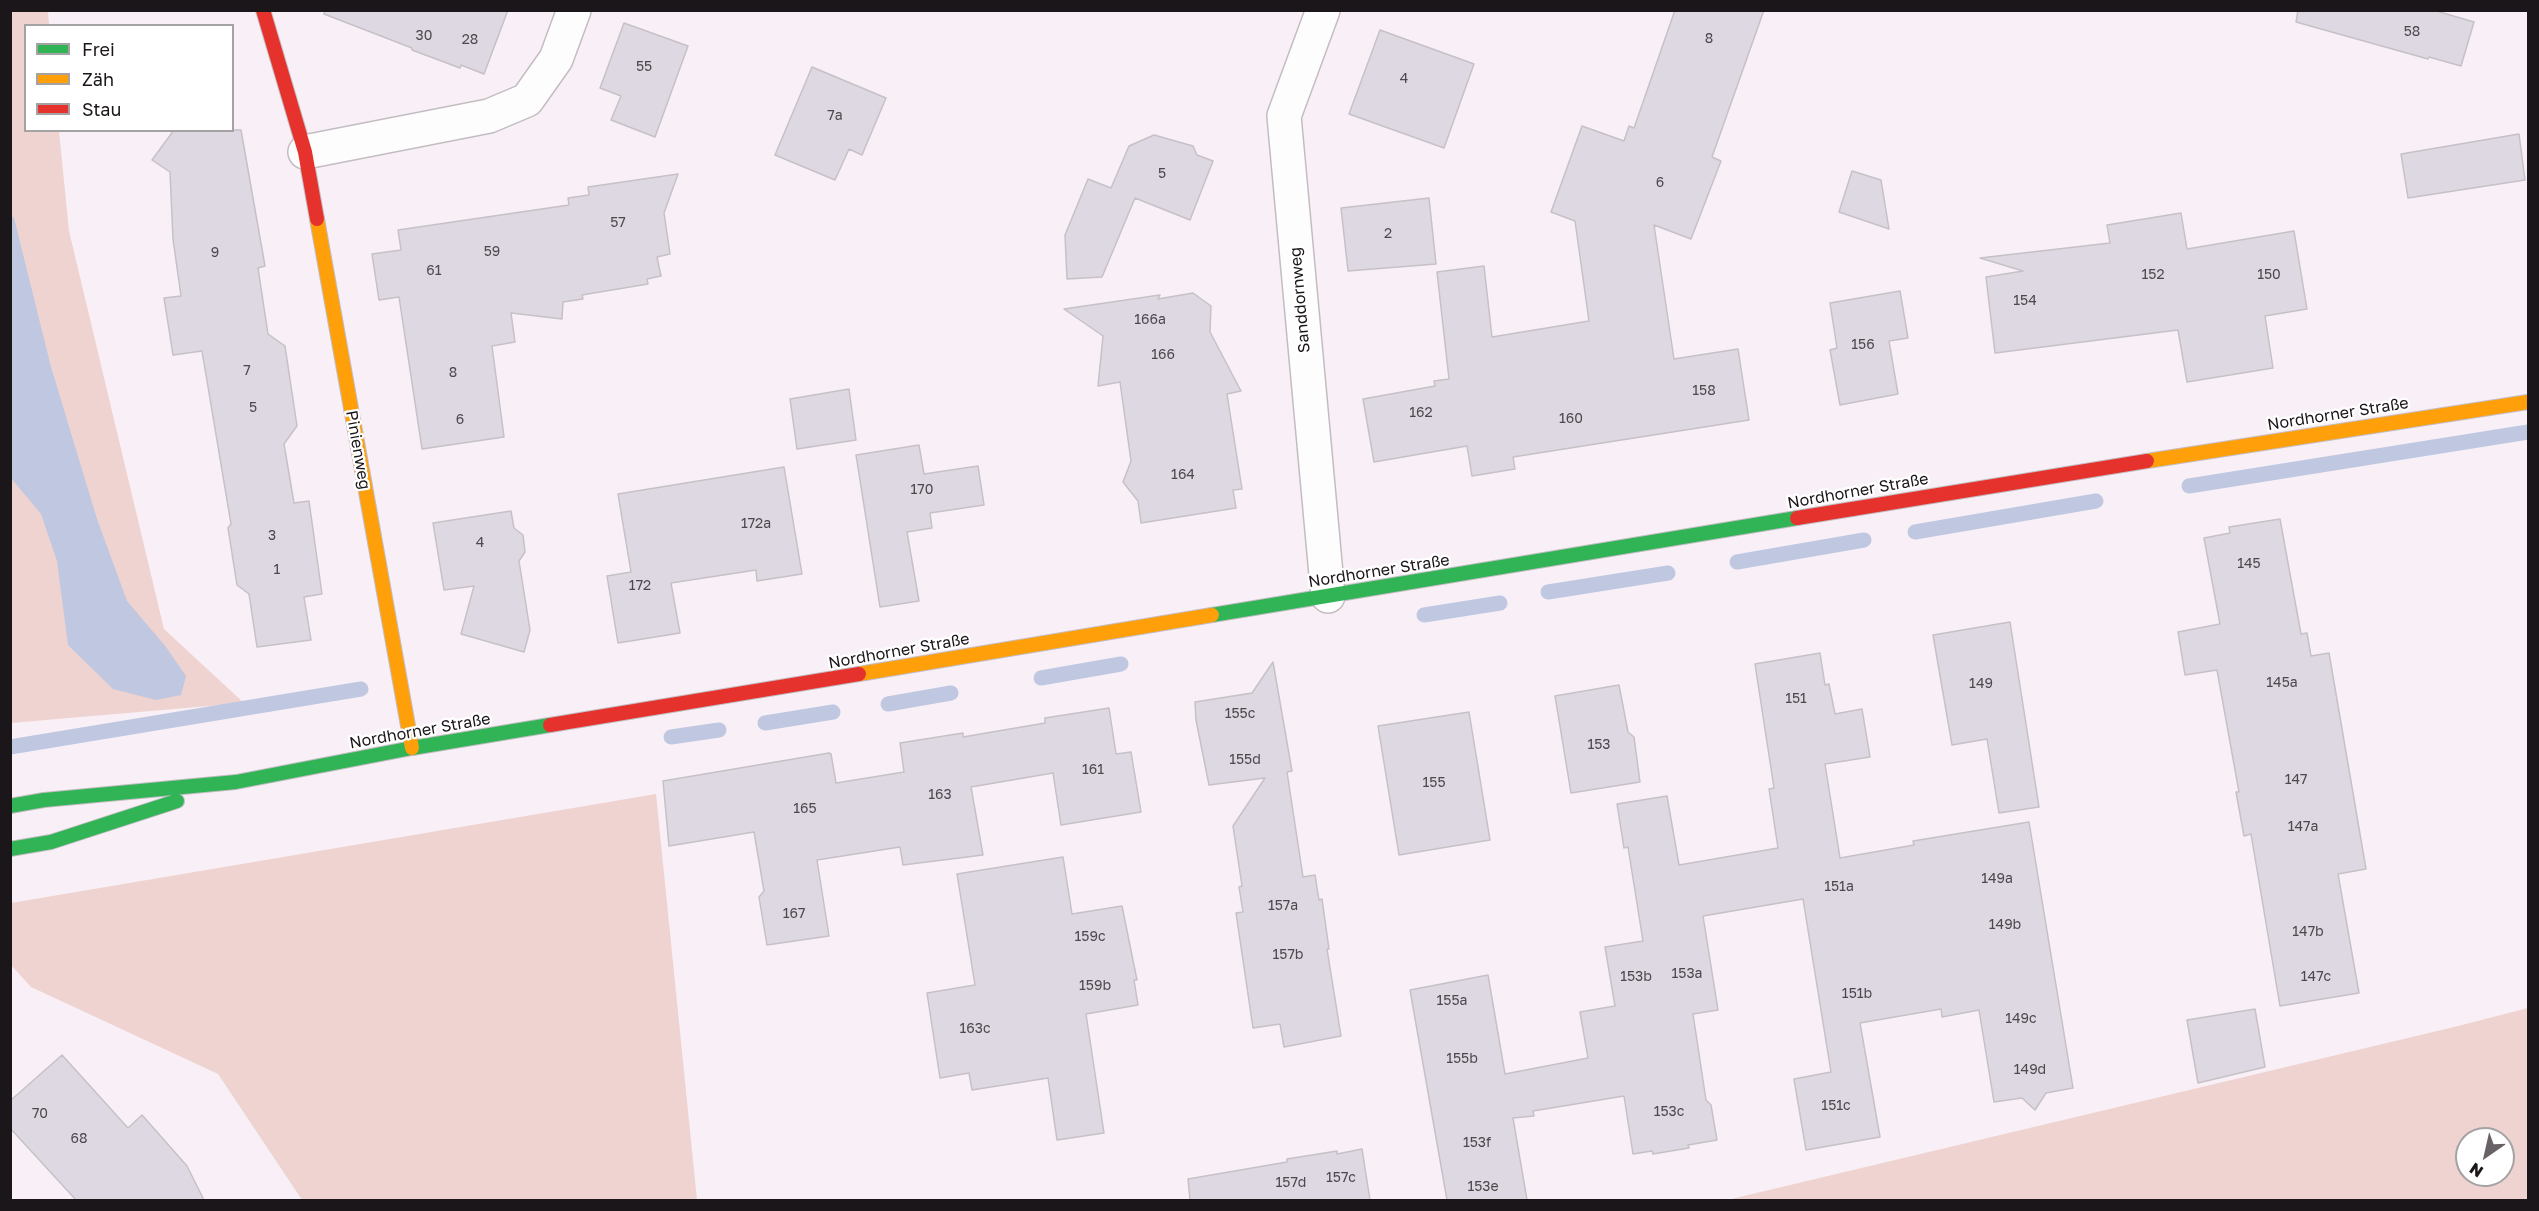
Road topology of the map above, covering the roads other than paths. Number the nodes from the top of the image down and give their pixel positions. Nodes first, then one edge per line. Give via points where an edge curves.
1 (263, 10) edge
2 (574, 10) edge
3 (1323, 10) edge
4 (305, 152) junction
5 (2529, 402) edge
6 (1328, 596) junction
7 (411, 748) junction
8 (236, 782) junction
9 (10, 806) edge
10 (10, 849) edge

1 - 4 street, Pinienweg
2 - 4 street via 556,59 527,100 489,116
3 - 6 street, Sanddornweg via 1284,116
4 - 7 street, Pinienweg
5 - 6 street, Nordhorner Straße via 2120,464
6 - 7 street, Nordhorner Straße
7 - 8 street, Nordhorner Straße
8 - 9 street, Nordhorner Straße
8 - 10 street, Nordhorner Straße via 51,842

